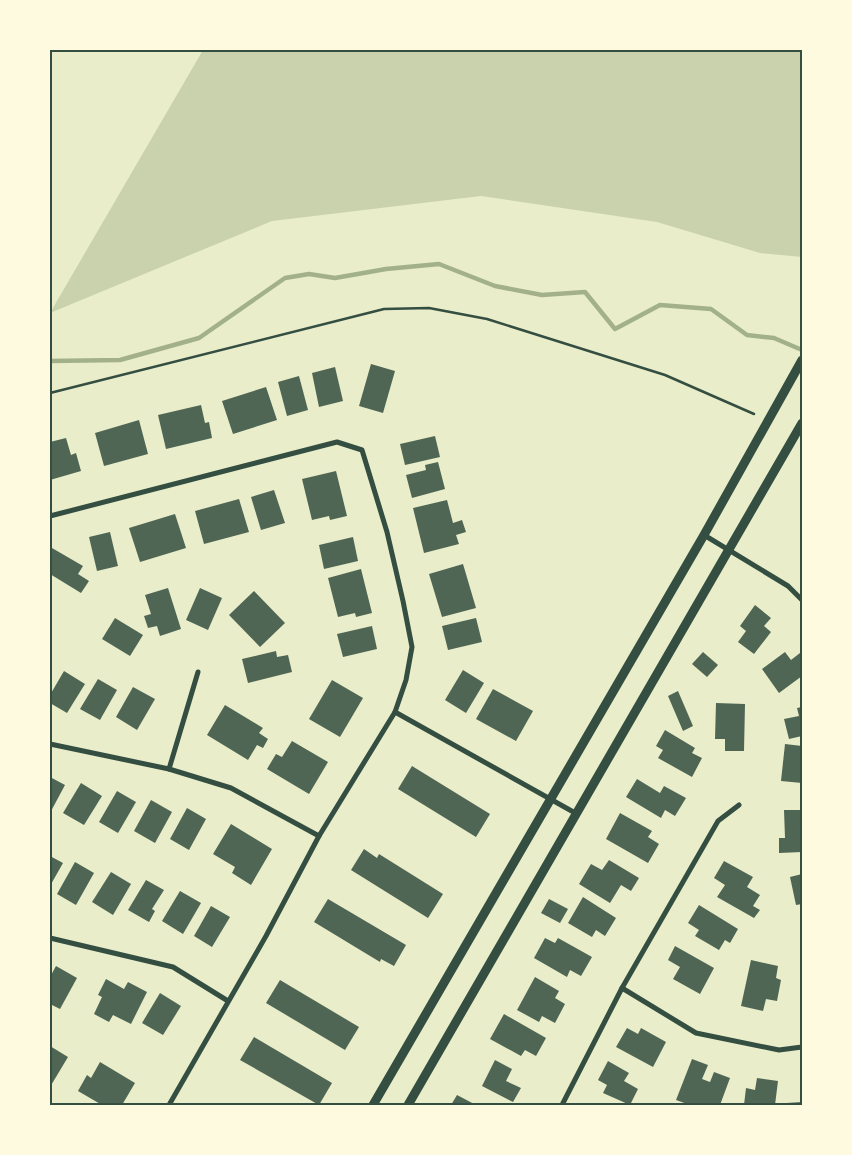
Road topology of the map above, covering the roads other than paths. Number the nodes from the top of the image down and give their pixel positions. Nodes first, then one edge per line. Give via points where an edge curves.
1 (802, 360) edge
2 (802, 423) edge
3 (50, 516) edge
4 (704, 536) junction
5 (730, 550) junction
6 (802, 600) edge
7 (198, 672) dead end
8 (395, 712) junction
9 (50, 744) edge
10 (169, 769) junction
11 (551, 799) junction
12 (739, 805) dead end
13 (577, 814) junction
14 (320, 836) junction
15 (50, 938) edge
16 (622, 988) junction
17 (228, 1001) junction
18 (802, 1047) edge
19 (169, 1105) edge
20 (373, 1105) edge
21 (408, 1105) edge
22 (562, 1105) edge

1 - 4 street
2 - 5 street
3 - 8 street via 337,442 362,450 387,532 412,647 406,680
4 - 5 street
4 - 11 street
5 - 6 street via 788,586
5 - 13 street
7 - 10 street
8 - 11 street
8 - 14 street
9 - 10 street
10 - 14 street via 231,788
11 - 13 street
11 - 20 street
12 - 16 street via 718,821
13 - 21 street
14 - 17 street
15 - 17 street via 173,967
16 - 18 street via 696,1033 779,1050
16 - 22 street
17 - 19 street

